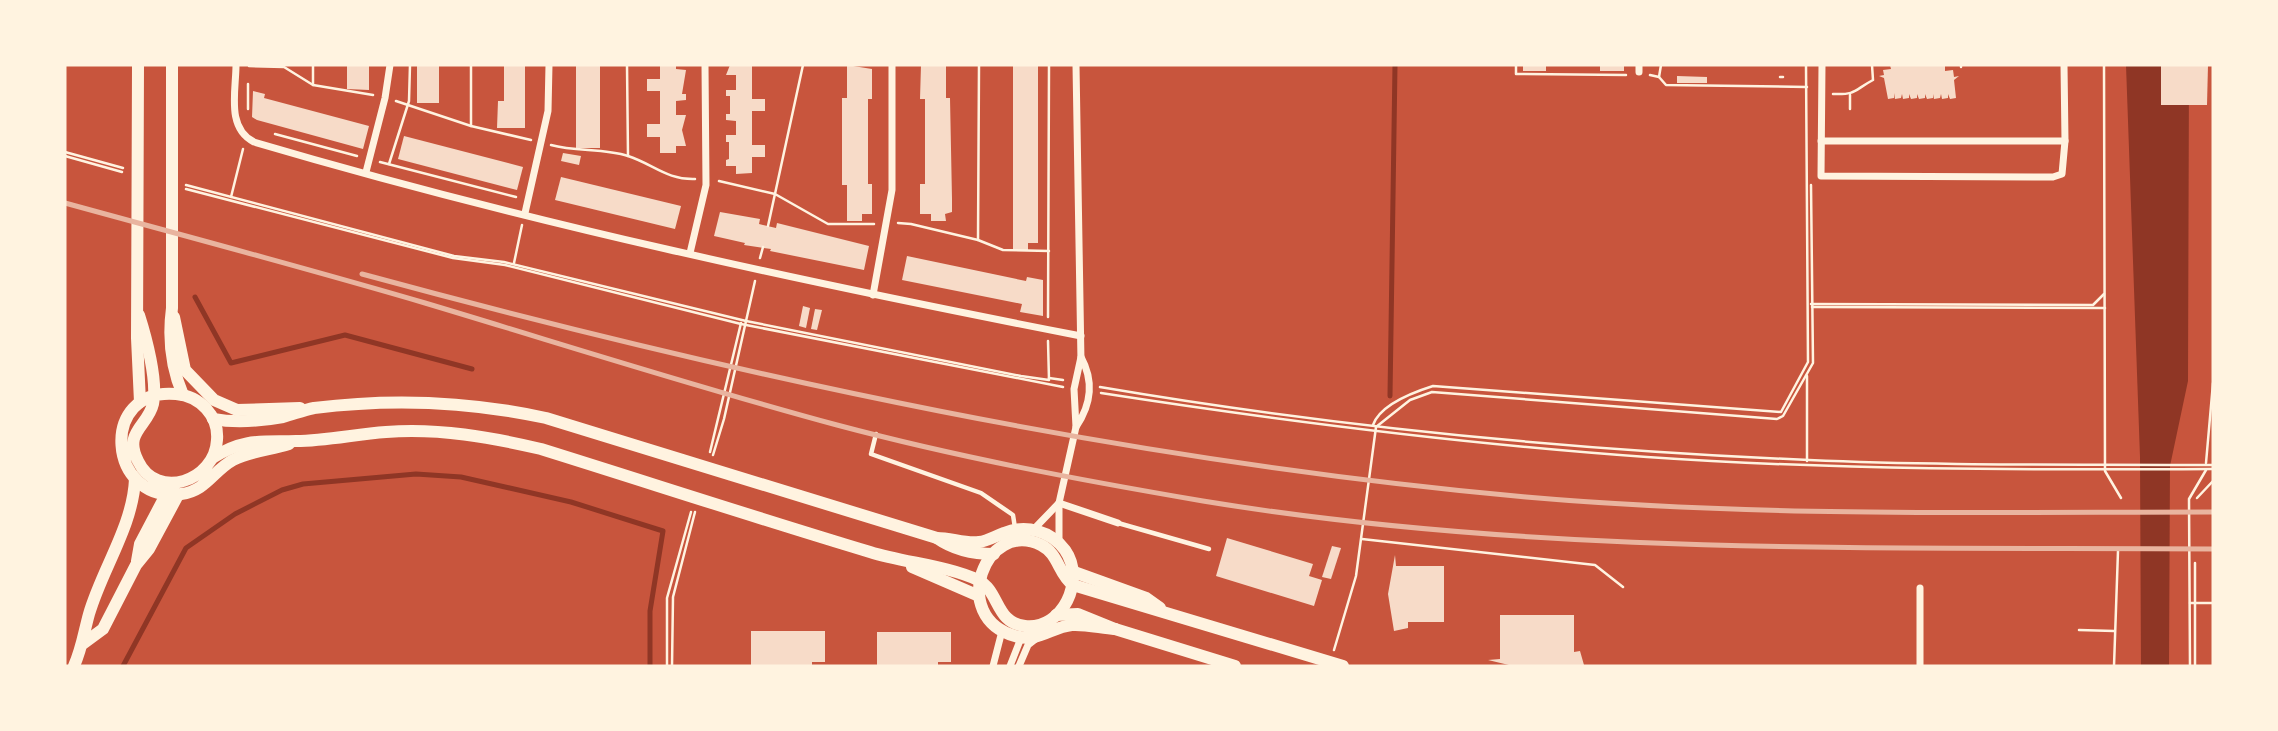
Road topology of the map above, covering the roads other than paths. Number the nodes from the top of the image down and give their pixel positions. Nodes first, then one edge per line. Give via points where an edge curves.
1 (138, 65) edge
2 (172, 65) edge
3 (236, 65) edge
4 (390, 65) edge
5 (549, 65) edge
6 (705, 65) edge
7 (892, 65) edge
8 (1076, 65) edge
9 (1822, 65) edge
10 (2064, 65) edge
11 (1821, 141) junction
12 (2065, 141) junction
13 (366, 172) junction
14 (525, 213) junction
15 (690, 253) junction
16 (873, 295) junction
17 (172, 308) junction
18 (139, 315) junction
19 (1081, 336) junction
20 (1081, 359) junction
21 (183, 395) junction
22 (154, 396) junction
23 (140, 402) junction
24 (311, 409) junction
25 (213, 419) junction
26 (1076, 426) junction
27 (876, 434) dead end
28 (296, 442) junction
29 (214, 457) junction
30 (135, 479) junction
31 (173, 491) junction
32 (1059, 503) junction
33 (1118, 523) joint
34 (1015, 529) junction
35 (1033, 530) junction
36 (937, 538) junction
37 (1025, 541) junction
38 (1059, 544) junction
39 (1209, 549) dead end
40 (994, 554) junction
41 (903, 562) junction
42 (1074, 579) junction
43 (979, 581) junction
44 (1920, 588) dead end
45 (979, 596) junction
46 (1056, 615) junction
47 (1115, 629) junction
48 (1002, 631) junction
49 (1024, 632) junction
50 (1038, 638) junction
51 (84, 643) junction
52 (1334, 662) edge
53 (74, 666) edge
54 (993, 666) edge
55 (1010, 666) edge
56 (1018, 666) edge
57 (1235, 666) edge
58 (1920, 666) edge

1 - 18 main road
2 - 17 main road
3 - 13 street via 237,127 244,136
4 - 13 street
5 - 14 street via 549,105
6 - 15 street via 706,178
7 - 16 street via 892,190
8 - 19 street
9 - 11 street
10 - 12 street
11 - 12 street
11 - 12 street via 1821,176 2039,178 2062,174
13 - 14 street
14 - 15 street
15 - 16 street
16 - 19 street
17 - 21 main road via 169,331 174,371
17 - 24 main road via 185,370 214,400 247,411
18 - 22 main road
18 - 23 main road
19 - 20 street
20 - 26 street via 1074,385
20 - 26 street via 1088,371 1089,388 1085,413
21 - 22 main road
21 - 25 main road via 204,406
22 - 23 main road
22 - 31 main road via 151,410 136,430 134,449 147,473
23 - 30 main road via 129,414 120,439 125,464
24 - 25 main road via 243,421
24 - 36 main road via 389,401 500,408 546,418
25 - 29 main road via 218,442
26 - 32 street
27 - 34 lane via 871,454 999,503 1013,515
28 - 29 main road via 246,442
28 - 31 main road via 243,456 205,486
28 - 41 main road via 389,432 450,432 541,449
29 - 31 main road via 201,473
30 - 31 main road via 154,492
30 - 51 main road via 129,511 88,615
31 - 51 main road via 140,544 136,565 103,629
32 - 33 street
32 - 35 street
32 - 38 street
33 - 39 lane
34 - 35 main road
34 - 36 main road via 974,542
35 - 37 main road
35 - 38 main road
36 - 40 main road via 948,546
37 - 40 main road via 1008,544
37 - 42 main road via 1048,550 1063,577
38 - 42 main road via 1069,557
40 - 43 main road
41 - 43 main road
41 - 45 main road
42 - 46 main road via 1069,598
42 - 52 main road via 1146,598 1165,611
43 - 45 main road
43 - 49 main road via 1004,617
44 - 58 street
45 - 48 main road via 988,618
46 - 47 main road via 1079,614
46 - 49 main road
47 - 50 main road via 1073,625
47 - 57 main road
48 - 49 main road
48 - 54 street
49 - 50 main road
49 - 55 street
50 - 56 street via 1028,645
51 - 53 main road

